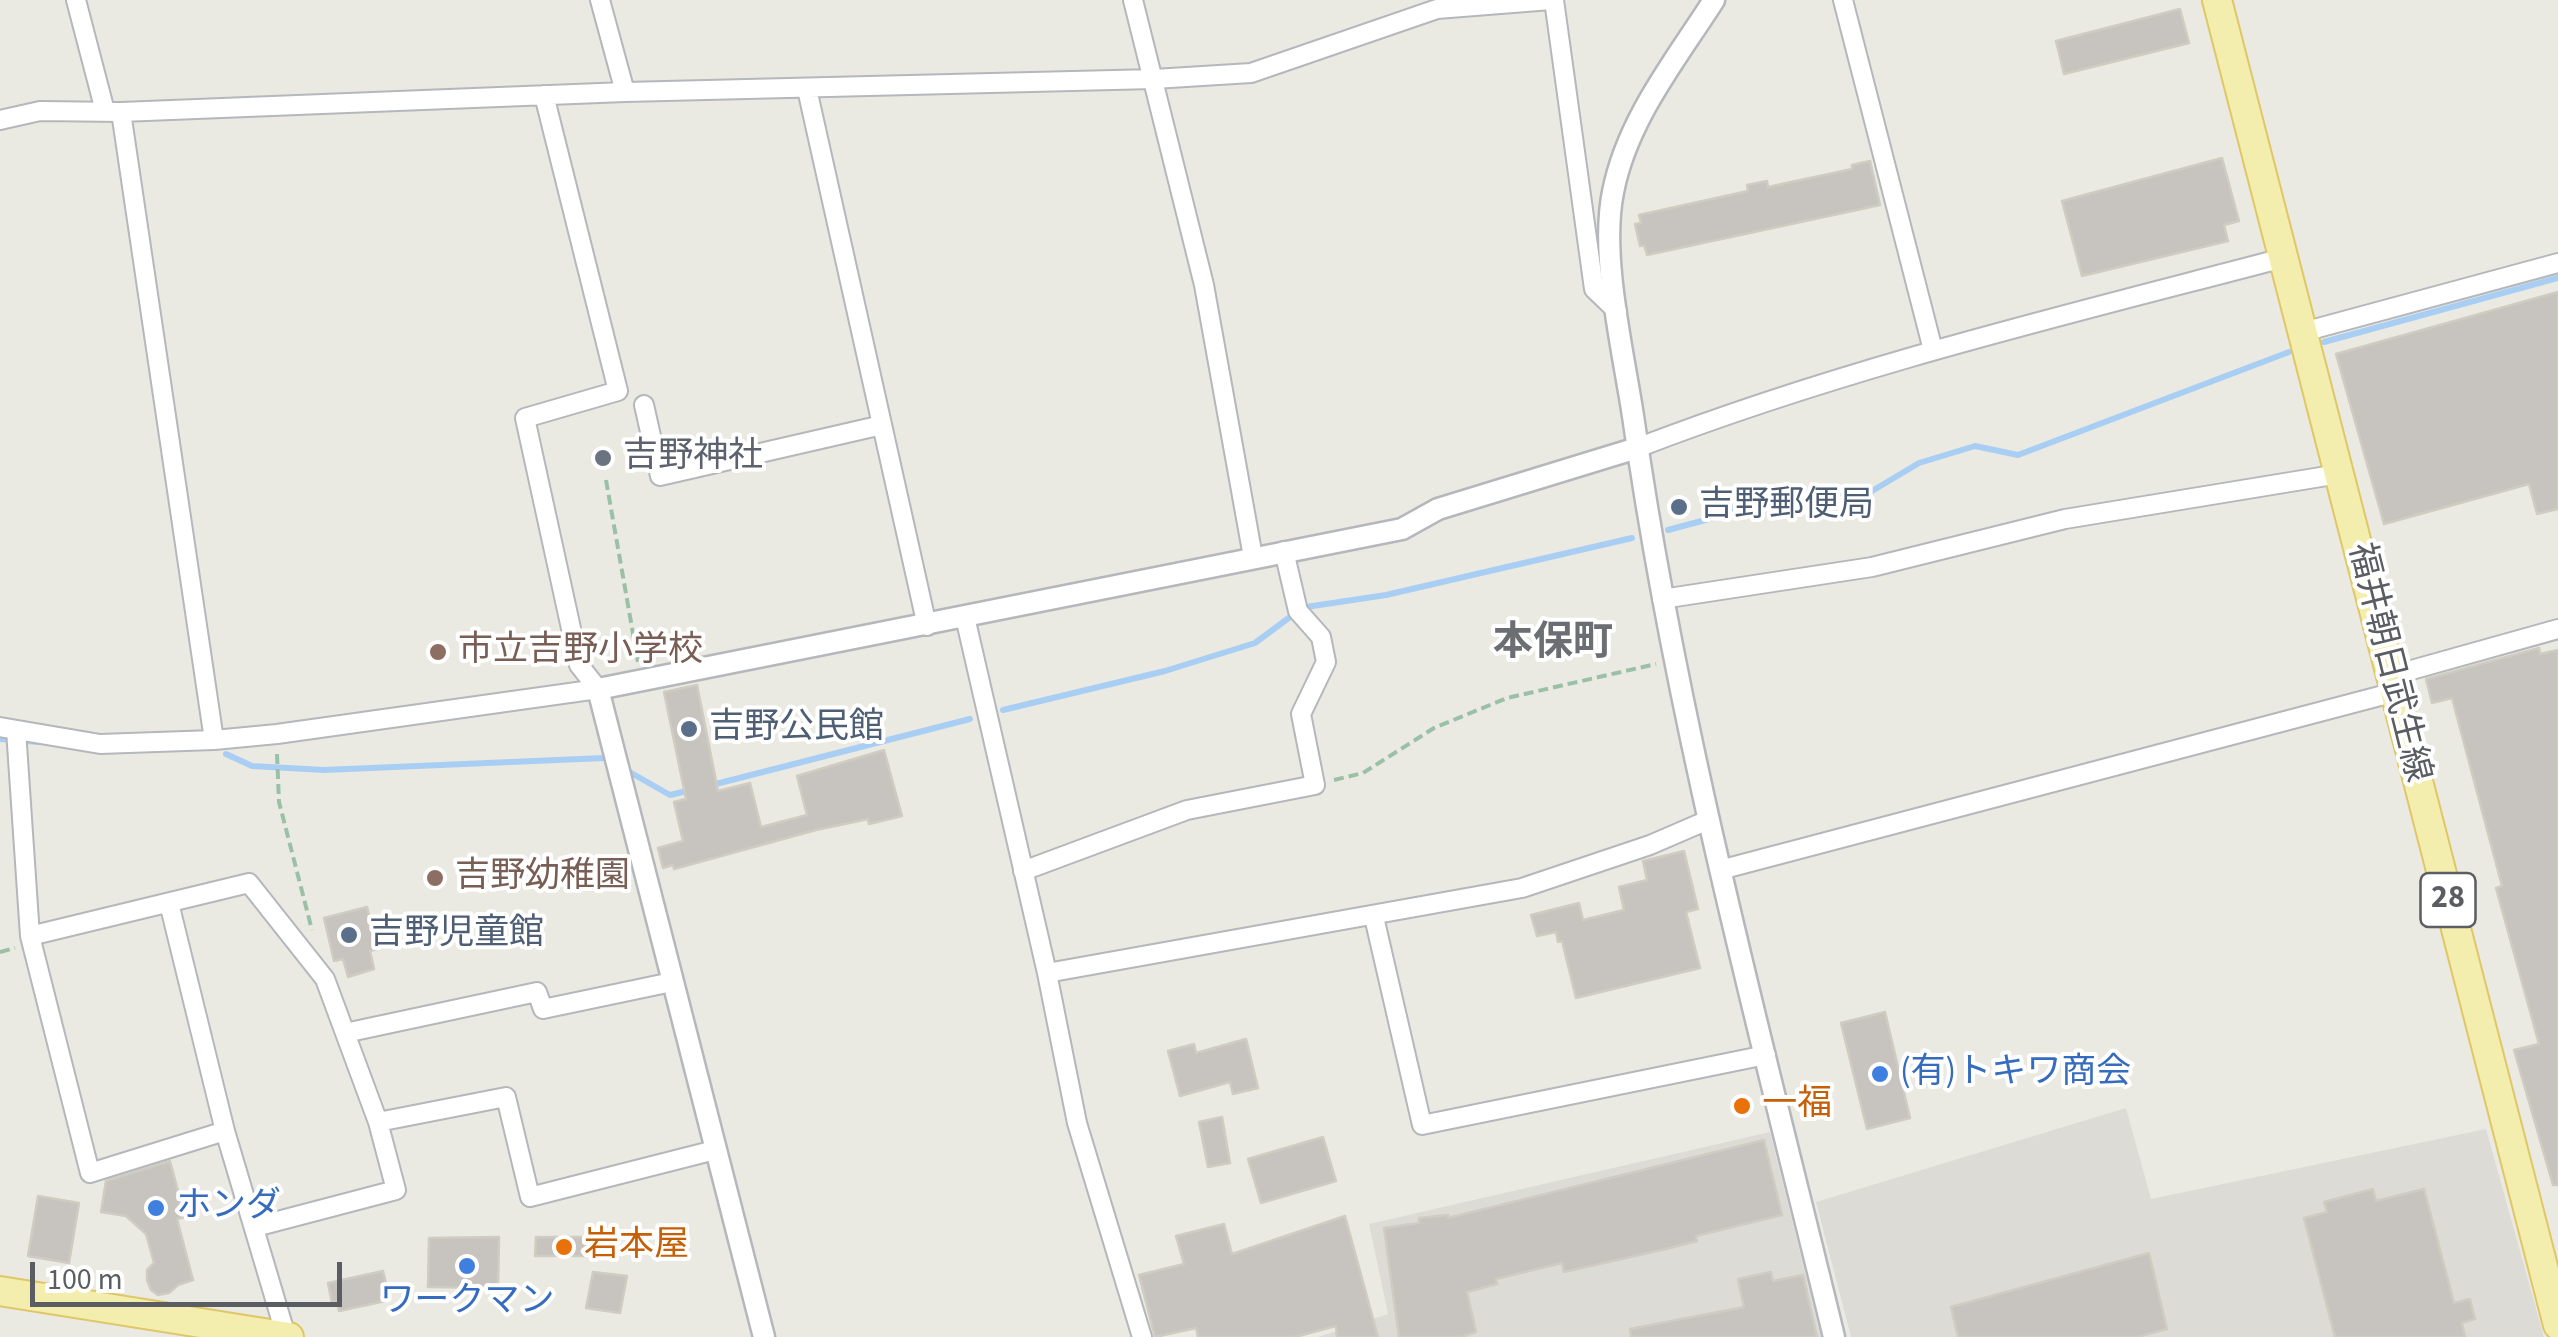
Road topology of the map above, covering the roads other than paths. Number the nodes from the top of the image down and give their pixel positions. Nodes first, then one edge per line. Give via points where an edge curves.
1 (76, 0) edge
2 (600, 0) edge
3 (1133, 0) edge
4 (1552, 0) edge
5 (1714, 0) edge
6 (1844, 0) edge
7 (2217, 0) edge
8 (1154, 79) junction
9 (806, 89) junction
10 (624, 92) junction
11 (544, 95) junction
12 (113, 112) junction
13 (0, 120) edge
14 (2283, 258) junction
15 (2558, 262) edge
16 (1618, 311) junction
17 (2302, 332) junction
18 (1933, 350) junction
19 (644, 405) dead end
20 (882, 424) junction
21 (1637, 448) junction
22 (2339, 474) junction
23 (1284, 552) junction
24 (1253, 558) junction
25 (1662, 599) junction
26 (964, 616) junction
27 (927, 626) junction
28 (2558, 628) edge
29 (2393, 684) junction
30 (598, 689) junction
31 (8, 728) edge
32 (214, 740) junction
33 (1708, 820) junction
34 (1720, 870) junction
35 (1023, 871) junction
36 (169, 903) junction
37 (1374, 916) junction
38 (30, 936) junction
39 (1046, 972) junction
40 (672, 982) junction
41 (345, 1032) junction
42 (1766, 1055) junction
43 (378, 1122) junction
44 (225, 1131) junction
45 (715, 1150) junction
46 (255, 1228) junction
47 (0, 1291) edge
48 (2558, 1325) edge
49 (288, 1337) edge
50 (764, 1337) edge
51 (1142, 1337) edge
52 (1834, 1337) edge

1 - 12 street
2 - 10 street
3 - 8 street
4 - 8 street via 1437,9 1251,73
4 - 16 street via 1594,289
5 - 16 street via 1628,138 1612,194 1608,260
6 - 18 street
7 - 14 main road, 福井朝日武生線 / 28
8 - 9 street
8 - 24 street via 1204,285
9 - 10 street
9 - 20 street
10 - 11 street
11 - 12 street
11 - 30 street via 618,391 525,418 579,664
12 - 13 street via 40,110
12 - 32 street
14 - 17 main road, 福井朝日武生線 / 28
14 - 18 street
15 - 17 street
16 - 21 street
17 - 22 main road, 福井朝日武生線 / 28
18 - 21 street via 1746,406
19 - 20 street via 660,476
20 - 27 street
21 - 23 street via 1438,509 1402,529
21 - 25 street
22 - 25 street via 2065,519 1872,567
22 - 29 main road, 福井朝日武生線 / 28
23 - 24 street
23 - 35 street via 1298,611 1321,637 1326,662 1302,714 1315,785 1188,810
24 - 26 street
25 - 33 street
26 - 27 street
26 - 35 street
27 - 30 street
28 - 29 street
29 - 34 street
29 - 48 main road, 福井朝日武生線 / 28
30 - 32 street
30 - 40 street
31 - 32 street via 100,744
31 - 38 street
33 - 34 street
33 - 37 street via 1522,888
34 - 42 street
35 - 39 street
36 - 38 street
36 - 41 street via 249,883 324,979
36 - 44 street
37 - 39 street
37 - 42 street via 1422,1124
38 - 44 street via 90,1173
39 - 51 street via 1077,1123
40 - 41 street via 543,1010 537,992
40 - 45 street
41 - 43 street
42 - 52 street
43 - 45 street via 506,1096 530,1198
43 - 46 street via 396,1190
44 - 46 street
45 - 50 street
46 - 49 street
47 - 49 main road

